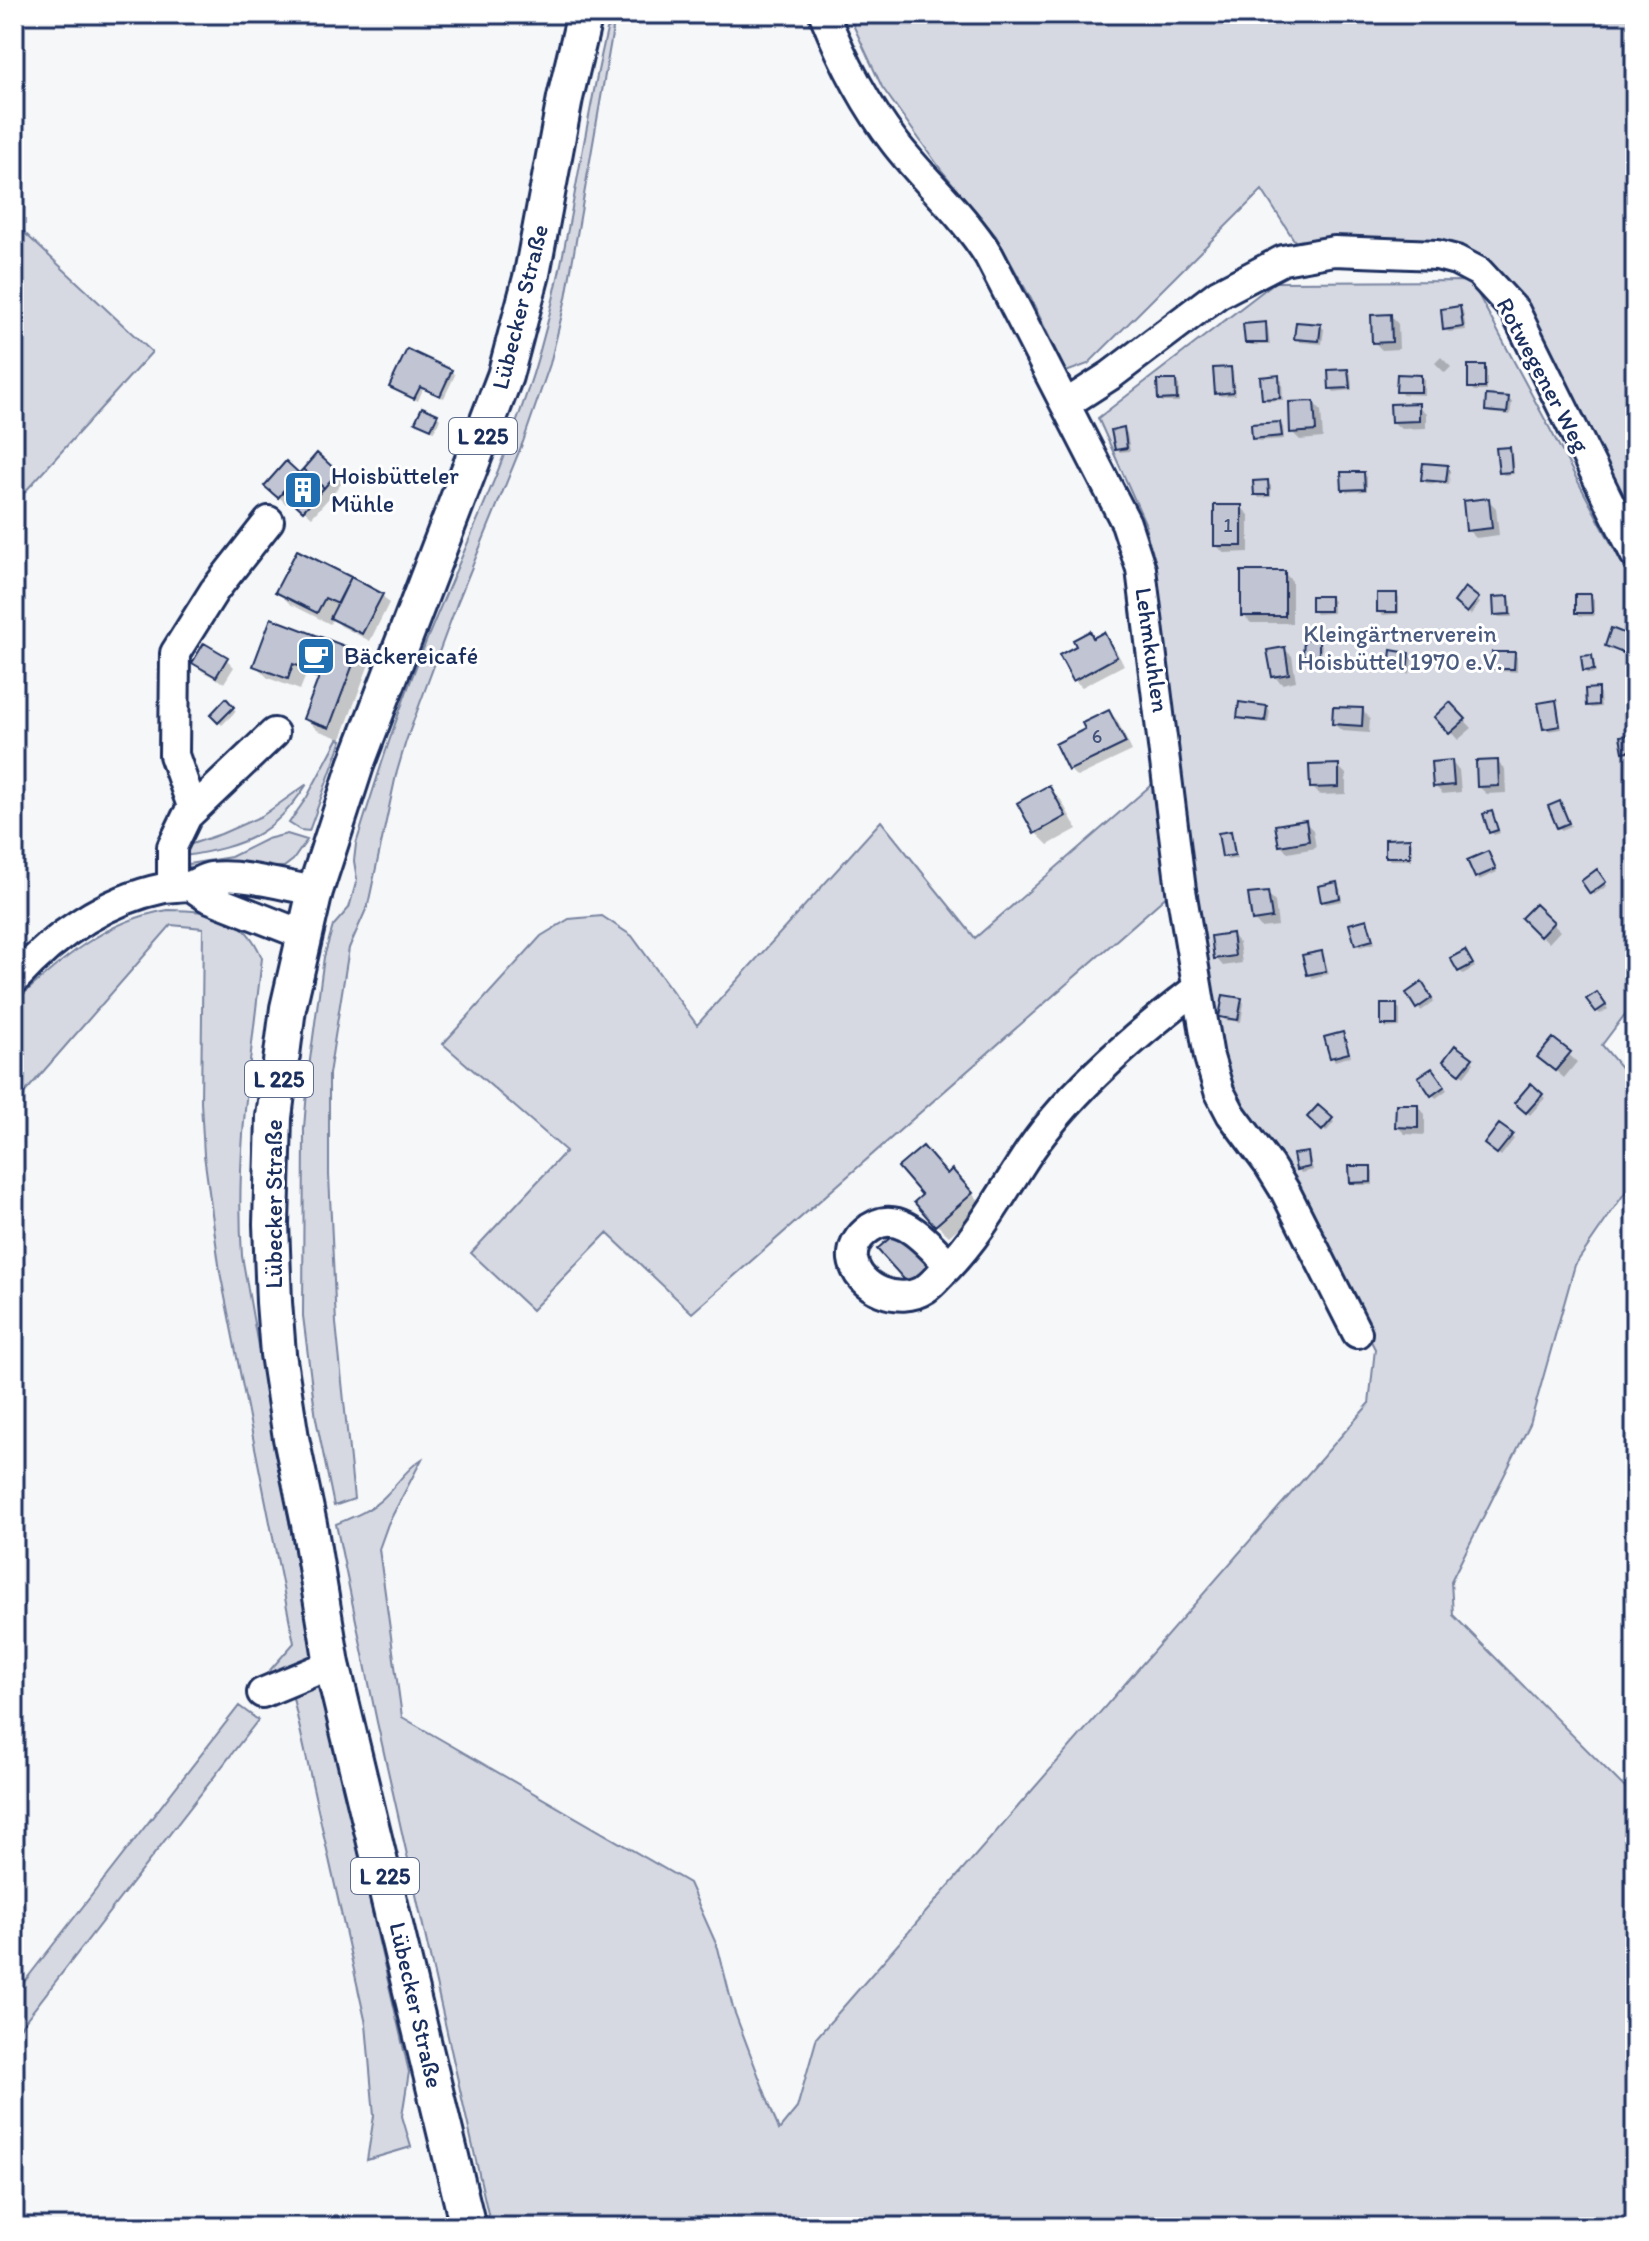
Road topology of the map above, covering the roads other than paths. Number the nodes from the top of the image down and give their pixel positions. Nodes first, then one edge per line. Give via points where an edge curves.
1 (585, 14) edge
2 (824, 14) edge
3 (1066, 404) junction
4 (269, 521) dead end
5 (1635, 554) edge
6 (274, 733) dead end
7 (193, 809) junction
8 (182, 886) junction
9 (315, 891) junction
10 (304, 935) junction
11 (14, 980) edge
12 (1197, 988) junction
13 (949, 1265) dead end
14 (1357, 1333) dead end
15 (332, 1664) junction
16 (262, 1693) dead end
17 (468, 2227) edge

1 - 9 main road, Lübecker Straße / L 225 via 532,274 505,376 356,765
2 - 3 street, Lehmkuhlen via 876,117 989,256
3 - 5 street, Rotwegener Weg via 1218,294 1283,260 1334,251 1456,260 1479,272 1515,311
3 - 12 street, Lehmkuhlen via 1126,523 1141,569
4 - 7 street via 214,591 175,653 174,755
6 - 7 street
7 - 8 street via 172,847
8 - 9 street via 210,877
8 - 10 street
8 - 11 street via 100,911 63,935
9 - 10 main road, Lübecker Straße / L 225
10 - 15 main road, Lübecker Straße / L 225 via 274,1117 271,1245 280,1368
12 - 13 street via 1082,1089 1032,1148 994,1210
12 - 14 street, Lehmkuhlen via 1219,1091 1285,1191
15 - 16 street
15 - 17 main road, Lübecker Straße / L 225

